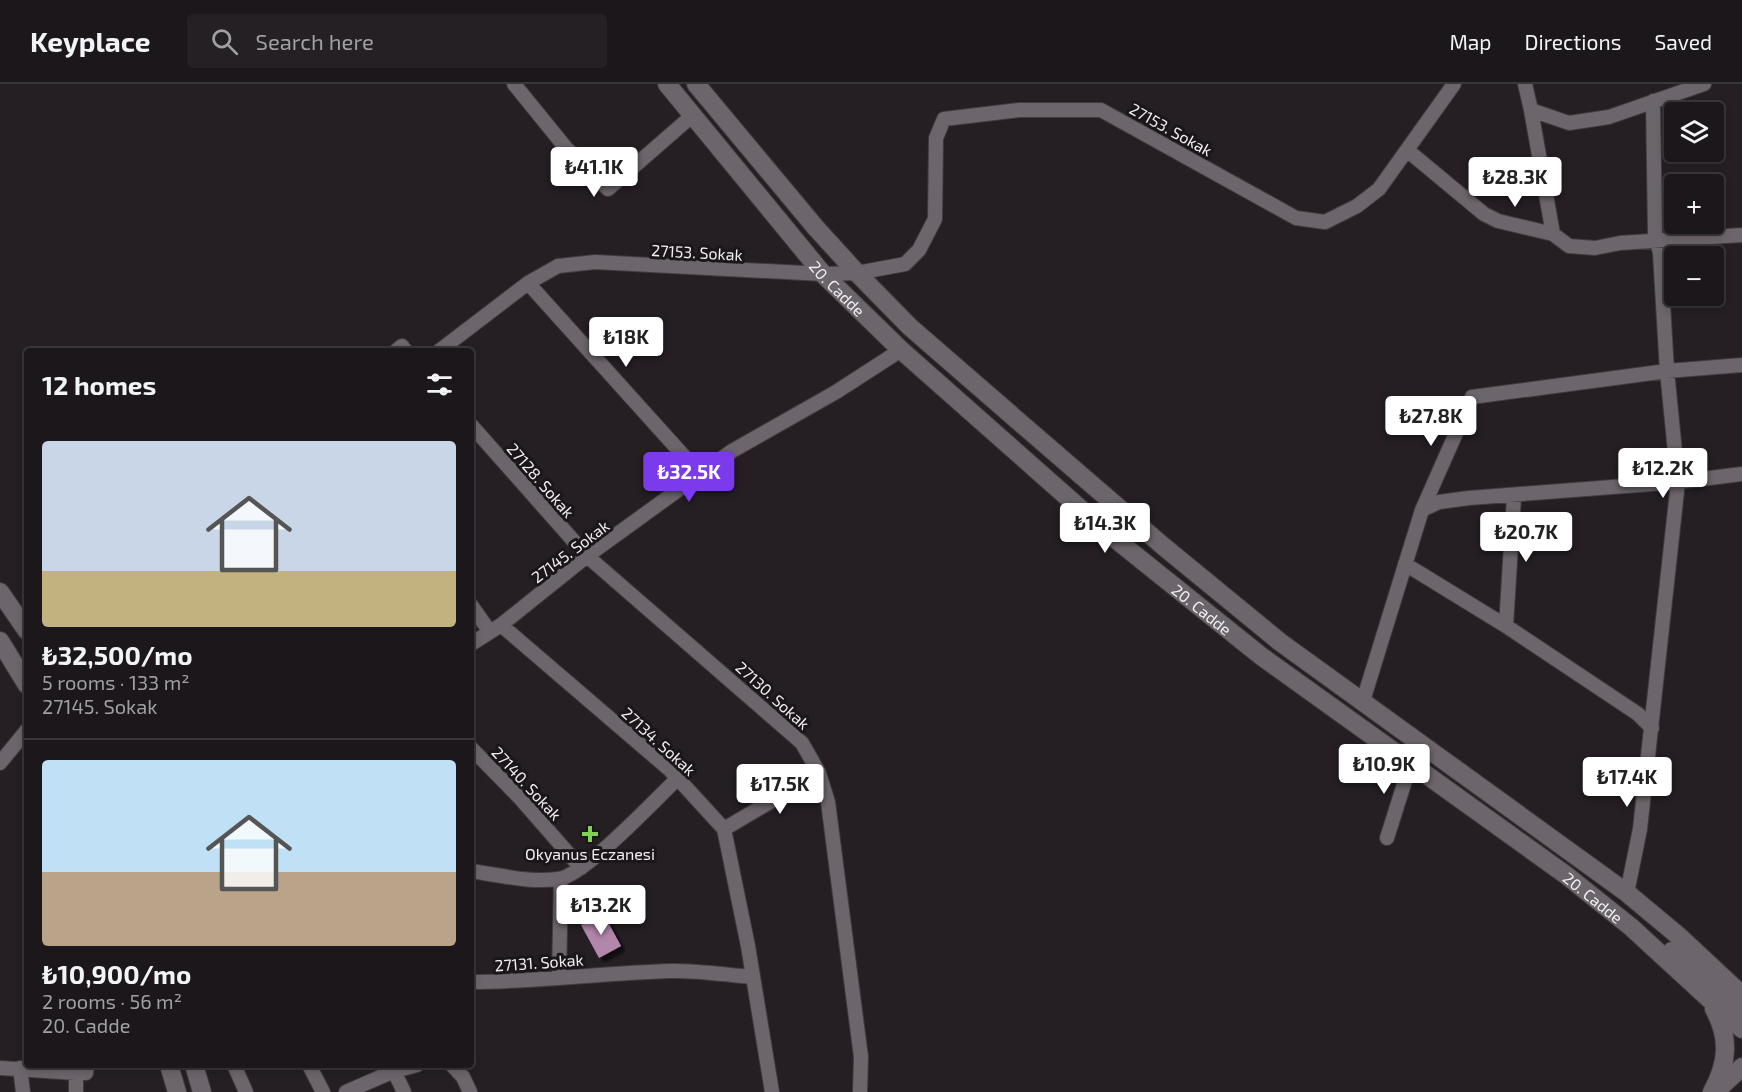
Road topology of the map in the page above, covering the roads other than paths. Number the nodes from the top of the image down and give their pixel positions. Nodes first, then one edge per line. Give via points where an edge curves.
1 (514, 84) edge
2 (667, 84) edge
3 (696, 84) edge
4 (1454, 84) edge
5 (1525, 84) edge
6 (1702, 84) edge
7 (1653, 101) junction
8 (1531, 110) junction
9 (693, 115) junction
10 (1407, 150) junction
11 (1553, 234) junction
12 (1742, 235) edge
13 (1657, 243) junction
14 (857, 273) junction
15 (823, 274) junction
16 (528, 283) junction
17 (443, 348) edge
18 (901, 350) junction
19 (1742, 365) edge
20 (1666, 371) junction
21 (474, 428) edge
22 (700, 474) junction
23 (1742, 474) edge
24 (1678, 482) junction
25 (1514, 497) junction
26 (1422, 510) junction
27 (587, 556) junction
28 (1405, 564) junction
29 (0, 592) edge
30 (474, 608) edge
31 (1506, 626) junction
32 (24, 627) edge
33 (496, 629) junction
34 (0, 641) edge
35 (474, 642) edge
36 (24, 680) edge
37 (1363, 701) junction
38 (1652, 728) junction
39 (24, 734) edge
40 (474, 751) edge
41 (1411, 762) junction
42 (0, 763) edge
43 (819, 773) junction
44 (678, 778) junction
45 (724, 829) junction
46 (1388, 838) dead end
47 (581, 868) junction
48 (474, 871) edge
49 (561, 879) junction
50 (1627, 893) junction
51 (1632, 927) junction
52 (1722, 976) junction
53 (753, 977) junction
54 (559, 978) junction
55 (474, 982) edge
56 (1742, 986) edge
57 (1742, 995) edge
58 (1708, 997) junction
59 (1742, 1009) edge
60 (1742, 1029) edge
61 (1742, 1067) edge
62 (0, 1068) edge
63 (20, 1068) junction
64 (170, 1068) edge
65 (195, 1068) edge
66 (235, 1068) edge
67 (311, 1068) edge
68 (406, 1068) edge
69 (455, 1068) edge
70 (83, 1070) edge
71 (394, 1071) junction
72 (23, 1092) edge
73 (76, 1092) edge
74 (177, 1092) edge
75 (201, 1092) edge
76 (246, 1092) edge
77 (323, 1092) edge
78 (346, 1092) edge
79 (404, 1092) edge
80 (470, 1092) edge
81 (772, 1092) edge
82 (860, 1092) edge
83 (1713, 1092) edge

1 - 9 street via 566,148 608,189
2 - 9 main road, 20. Cadde
3 - 14 main road
4 - 10 street, 27153. Sokak
5 - 8 street
6 - 7 street
7 - 8 street via 1609,117 1569,123
7 - 13 street
8 - 11 street
9 - 15 main road, 20. Cadde
10 - 11 street via 1484,214
10 - 14 street, 27153. Sokak via 1379,189 1357,206 1325,222 1296,218 1101,110 1019,110 944,119 936,138 935,219 920,250 905,264
11 - 13 street via 1569,246
12 - 13 street
13 - 20 street
14 - 15 street, 27153. Sokak
14 - 37 main road via 910,327 1163,546 1280,642
15 - 16 street, 27153. Sokak via 595,262 558,266
15 - 18 main road, 20. Cadde
16 - 17 street, 27153. Sokak
16 - 22 street
18 - 22 street, 27145. Sokak
18 - 41 main road, 20. Cadde via 1109,534 1261,656
19 - 20 street
20 - 24 street
20 - 26 street via 1472,397
21 - 27 street, 27128. Sokak
22 - 27 street, 27145. Sokak
23 - 24 street
24 - 25 street
24 - 38 street
25 - 26 street via 1438,502
25 - 31 street
26 - 28 street
27 - 33 street, 27145. Sokak
27 - 43 street, 27130. Sokak via 802,743
28 - 31 street
28 - 37 street
29 - 32 main road
30 - 33 street, 27134. Sokak
31 - 38 street via 1638,714
33 - 35 street, 27145. Sokak
33 - 44 street, 27134. Sokak
34 - 36 main road
37 - 50 main road
38 - 50 street via 1640,829
39 - 42 street
40 - 47 street, 27140. Sokak
41 - 46 street
41 - 51 main road, 20. Cadde
43 - 45 street
43 - 82 street, 27130. Sokak via 828,802 858,1034
44 - 45 street, 27134. Sokak
44 - 47 street
45 - 53 street
47 - 49 street
48 - 49 street via 534,880
49 - 54 street
50 - 52 main road
51 - 58 main road
51 - 59 main road via 1683,958
52 - 56 main road
52 - 57 main road
53 - 54 street, 27131. Sokak via 673,971
53 - 81 street
54 - 55 street, 27131. Sokak
58 - 60 main road
58 - 83 main road via 1726,1039 1724,1067
61 - 83 main road
62 - 63 street
63 - 70 street
63 - 72 street
64 - 74 main road
65 - 75 main road
66 - 76 street
67 - 77 street
68 - 71 street
69 - 80 street
70 - 73 street
71 - 78 street
71 - 79 street

